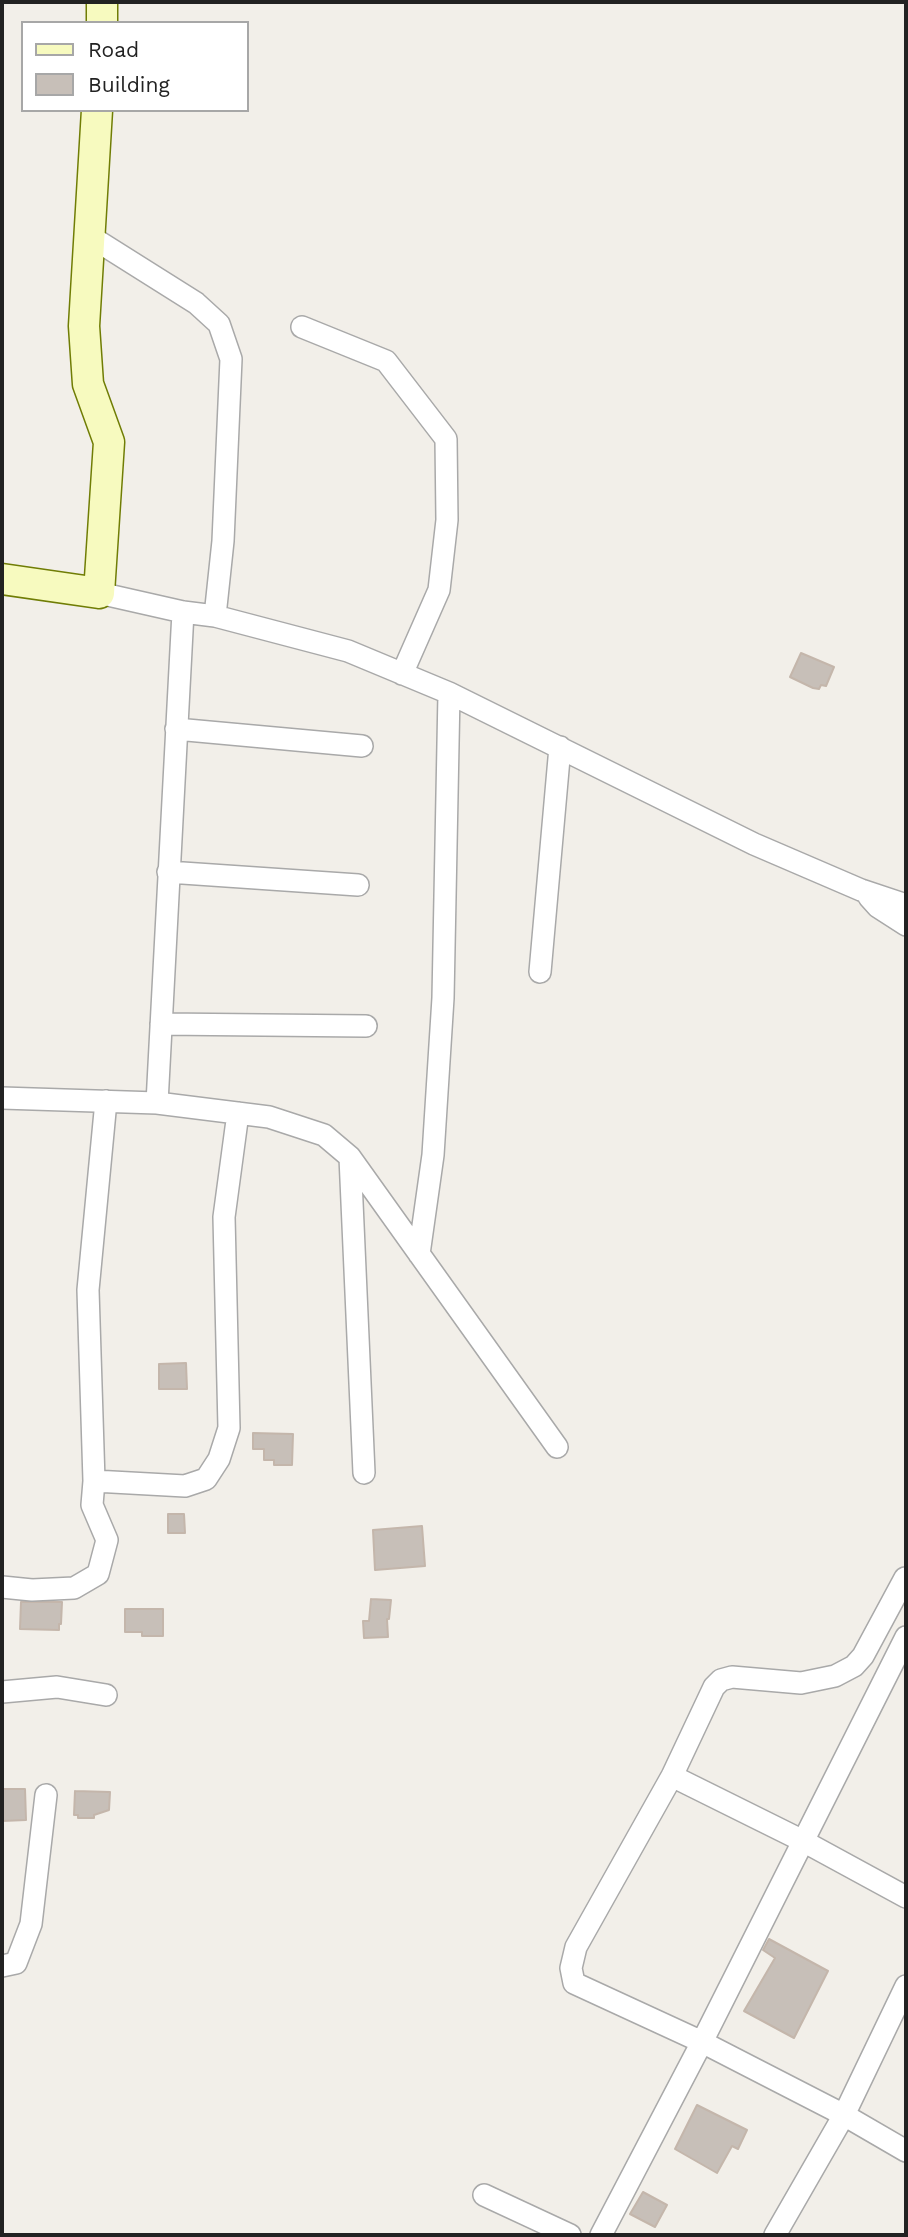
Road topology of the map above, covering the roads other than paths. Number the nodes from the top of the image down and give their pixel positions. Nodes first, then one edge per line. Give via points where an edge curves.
1 (102, 2) edge
2 (102, 21) edge
3 (97, 112) edge
4 (88, 235) junction
5 (302, 327) dead end
6 (2, 579) edge
7 (99, 593) junction
8 (183, 612) junction
9 (215, 616) junction
10 (402, 674) junction
11 (449, 693) junction
12 (176, 729) junction
13 (362, 746) dead end
14 (560, 747) junction
15 (169, 872) junction
16 (358, 885) dead end
17 (861, 890) junction
18 (906, 905) edge
19 (906, 925) edge
20 (540, 972) dead end
21 (161, 1024) junction
22 (366, 1026) dead end
23 (2, 1098) edge
24 (106, 1101) junction
25 (157, 1103) junction
26 (238, 1113) junction
27 (350, 1157) junction
28 (419, 1254) junction
29 (557, 1447) dead end
30 (364, 1472) dead end
31 (94, 1481) junction
32 (905, 1578) edge
33 (2, 1587) edge
34 (906, 1637) edge
35 (854, 1666) junction
36 (888, 1672) junction
37 (2, 1692) edge
38 (106, 1695) dead end
39 (672, 1776) junction
40 (46, 1795) dead end
41 (803, 1841) junction
42 (906, 1896) edge
43 (2, 1966) edge
44 (906, 1986) edge
45 (702, 2042) junction
46 (844, 2115) junction
47 (906, 2151) edge
48 (484, 2195) dead end
49 (570, 2235) edge
50 (601, 2235) edge
51 (775, 2235) edge

1 - 2 street
3 - 4 street
4 - 7 street via 84,326 88,384 109,442
4 - 9 street via 196,303 219,324 231,359
5 - 10 street via 386,361 446,439 447,520 439,590
6 - 7 street
7 - 8 street
8 - 9 street
8 - 12 street
9 - 10 street via 348,651
10 - 11 street
11 - 14 street
11 - 28 street via 443,998 433,1155
12 - 13 street
12 - 15 street
14 - 17 street via 705,821
14 - 20 street
15 - 16 street
15 - 21 street
17 - 18 street
17 - 19 street
21 - 22 street
21 - 25 street
23 - 24 street
24 - 25 street
24 - 31 street via 88,1290
25 - 26 street
26 - 27 street via 269,1117 324,1135
26 - 31 street via 224,1217 229,1428 219,1459 206,1479 185,1486
27 - 28 street
27 - 30 street
28 - 29 street
31 - 33 street via 92,1505 107,1540 98,1574 74,1588
32 - 35 street
34 - 36 street
35 - 36 street
35 - 39 street via 835,1676 801,1683 722,1680 714,1687
36 - 41 street
37 - 38 street via 57,1687
39 - 41 street
39 - 45 street via 576,1947 571,1968 574,1983
40 - 43 street via 31,1924 16,1963
41 - 42 street
41 - 45 street
44 - 46 street
45 - 46 street
45 - 50 street
46 - 47 street
46 - 51 street
48 - 49 street

